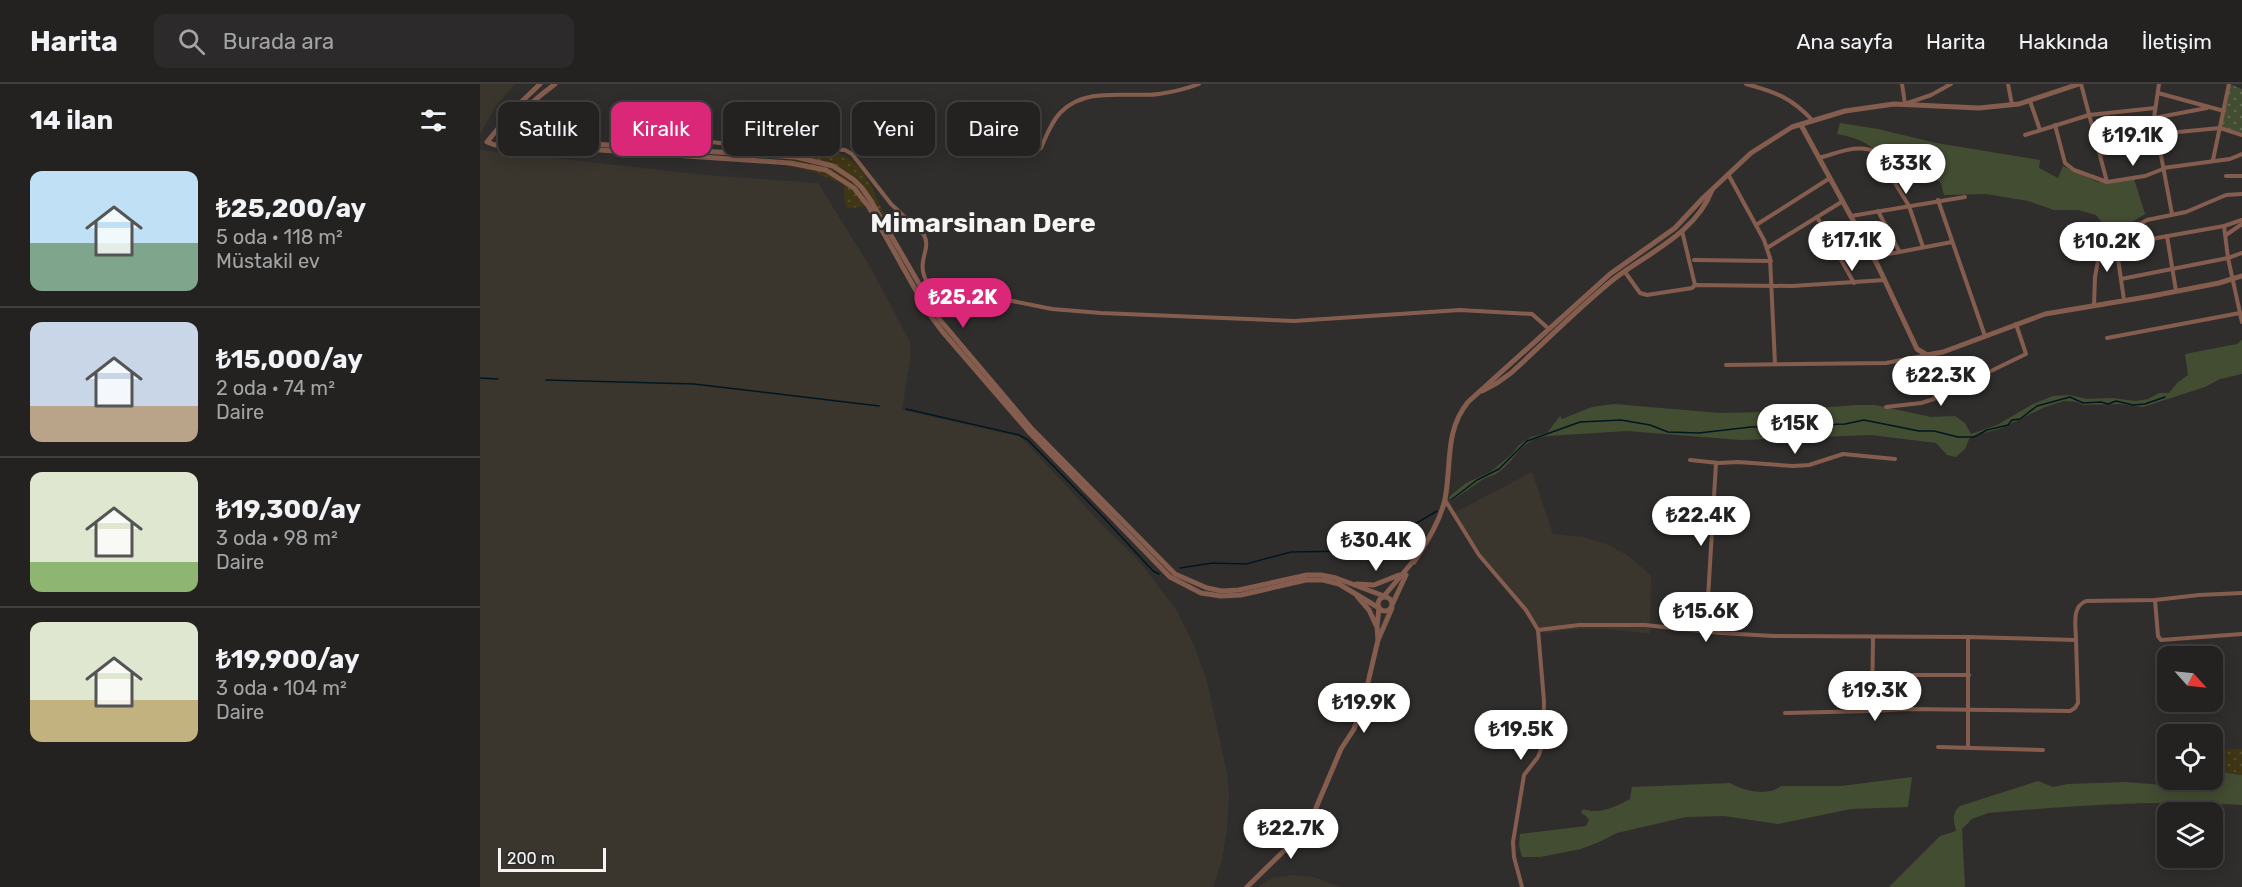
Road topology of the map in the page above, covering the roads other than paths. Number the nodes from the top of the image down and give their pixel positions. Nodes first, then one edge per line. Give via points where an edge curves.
1 (540, 84) edge
2 (555, 84) edge
3 (1199, 84) edge
4 (1746, 84) edge
5 (1902, 84) edge
6 (1951, 84) edge
7 (2008, 84) edge
8 (2159, 84) edge
9 (2229, 84) edge
10 (2077, 85) edge
11 (2158, 93) junction
12 (2030, 100) junction
13 (1905, 104) junction
14 (2012, 105) junction
15 (2155, 108) junction
16 (2211, 108) junction
17 (2224, 111) junction
18 (2089, 115) junction
19 (2154, 118) junction
20 (1813, 121) junction
21 (1801, 125) junction
22 (2055, 125) junction
23 (2220, 128) junction
24 (2040, 130) junction
25 (2157, 134) junction
26 (2025, 135) dead end
27 (2242, 135) edge
28 (711, 142) edge
29 (2158, 142) junction
30 (1040, 149) edge
31 (2100, 154) junction
32 (2242, 154) edge
33 (1819, 158) junction
34 (2213, 160) junction
35 (2163, 169) junction
36 (1727, 174) junction
37 (2226, 176) dead end
38 (2242, 176) edge
39 (1830, 178) junction
40 (2107, 182) junction
41 (1713, 189) junction
42 (2242, 194) edge
43 (1965, 196) dead end
44 (1938, 200) junction
45 (1843, 201) junction
46 (1909, 206) junction
47 (1878, 211) junction
48 (2172, 214) junction
49 (1851, 216) junction
50 (1817, 217) junction
51 (2242, 222) edge
52 (1756, 225) junction
53 (2224, 226) junction
54 (1682, 231) junction
55 (2226, 235) junction
56 (2167, 236) junction
57 (1952, 242) junction
58 (2116, 245) junction
59 (1923, 247) junction
60 (1767, 248) junction
61 (2101, 248) junction
62 (1899, 251) junction
63 (2242, 253) edge
64 (1873, 257) junction
65 (2228, 258) junction
66 (1695, 260) dead end
67 (1771, 261) junction
68 (2173, 270) junction
69 (1625, 272) junction
70 (2242, 276) edge
71 (2121, 279) junction
72 (2232, 279) junction
73 (1885, 280) junction
74 (1854, 283) junction
75 (1695, 285) junction
76 (1773, 287) junction
77 (2176, 291) junction
78 (2124, 300) junction
79 (2094, 305) junction
80 (2241, 310) edge
81 (2242, 322) edge
82 (2016, 324) junction
83 (1549, 329) junction
84 (1985, 336) junction
85 (2107, 338) dead end
86 (1927, 355) junction
87 (1726, 364) dead end
88 (1775, 364) junction
89 (1962, 385) dead end
90 (1480, 392) junction
91 (1887, 407) dead end
92 (1895, 459) dead end
93 (1690, 460) dead end
94 (1716, 463) junction
95 (1445, 499) junction
96 (1415, 559) junction
97 (1403, 573) junction
98 (1352, 584) junction
99 (1354, 592) junction
100 (2242, 593) edge
101 (1384, 596) junction
102 (2155, 600) junction
103 (1392, 607) junction
104 (1379, 608) junction
105 (1377, 626) junction
106 (1538, 630) junction
107 (1706, 632) junction
108 (2242, 634) edge
109 (1968, 637) junction
110 (1873, 638) junction
111 (1378, 640) junction
112 (2076, 640) junction
113 (1873, 675) junction
114 (1969, 675) junction
115 (1967, 710) junction
116 (1872, 711) junction
117 (1785, 712) dead end
118 (1938, 747) dead end
119 (1968, 747) junction
120 (2043, 750) dead end
121 (1246, 887) edge
122 (1522, 887) edge

1 - 99 street via 487,142 809,165 832,173 854,189 869,207 942,331 1030,434 1170,577 1202,593 1221,596 1306,580 1323,580
2 - 98 street via 519,115 517,125 524,138 796,157 843,171 871,201 940,320 1032,429 1175,574 1222,591 1307,575
3 - 30 street via 1157,94 1109,94 1071,104 1060,113
4 - 20 street via 1782,95
5 - 13 street
6 - 13 street
7 - 14 street
8 - 11 street
9 - 17 street
10 - 12 street
10 - 18 street
11 - 15 street
11 - 16 street
12 - 14 street
12 - 24 street
13 - 14 street via 1978,108
13 - 20 street via 1845,111
15 - 18 street
15 - 19 street
16 - 17 street
16 - 19 street
17 - 23 street
18 - 22 street
18 - 31 street
19 - 25 street
20 - 21 street
21 - 33 street
21 - 36 street via 1751,153
22 - 24 street
22 - 40 street via 2067,166
23 - 25 street
23 - 27 street
23 - 34 street
24 - 26 street
25 - 29 street
28 - 83 street via 845,150 852,154 891,204 924,235 927,241 921,265 927,282 934,285 1052,309 1101,313 1294,321 1460,310 1532,315
29 - 31 street
29 - 35 street
31 - 40 street
32 - 34 street
33 - 39 street
33 - 46 street via 1867,147 1876,152
34 - 35 street
35 - 40 street
35 - 48 street
36 - 41 street
36 - 52 street
37 - 38 street
39 - 45 street
39 - 52 street
41 - 54 street via 1703,209
41 - 83 street via 1675,228 1610,274
42 - 48 street via 2226,195
43 - 44 street
44 - 46 street
44 - 57 street
45 - 49 street
45 - 50 street
46 - 47 street
46 - 59 street
47 - 49 street
47 - 62 street
48 - 61 street via 2147,220 2120,236 2102,239
49 - 64 street
50 - 60 street
50 - 74 street
51 - 53 street
51 - 55 street
52 - 60 street
53 - 55 street
53 - 56 street
54 - 69 street
54 - 75 street
55 - 65 street
56 - 58 street
56 - 68 street
57 - 59 street
57 - 84 street
58 - 61 street
58 - 71 street
59 - 62 street
60 - 67 street
61 - 79 street
62 - 64 street
63 - 65 street
64 - 73 street
65 - 68 street
65 - 72 street
66 - 67 street
67 - 76 street
68 - 71 street
68 - 77 street
69 - 75 street via 1646,295
69 - 90 street via 1511,373
70 - 72 street
71 - 78 street
72 - 77 street
72 - 80 street
73 - 74 street
73 - 86 street via 1917,349
74 - 76 street
75 - 76 street
76 - 88 street
77 - 78 street
78 - 79 street
79 - 82 street
80 - 81 street
80 - 85 street
82 - 84 street
82 - 89 street via 2026,354
83 - 90 street
84 - 86 street
86 - 88 street via 1886,363
86 - 91 street via 1934,399
87 - 88 street
90 - 95 street via 1462,409 1453,429
92 - 94 street via 1843,454 1809,465
93 - 94 street
94 - 107 street
95 - 96 street
95 - 106 street via 1479,555
96 - 97 street
96 - 103 street
97 - 98 street via 1374,585
97 - 101 street
98 - 101 street
99 - 104 street
99 - 105 street
100 - 102 street
101 - 103 street via 1390,598
101 - 104 street via 1378,601
102 - 108 street via 2158,636 2162,640
102 - 112 street via 2083,602 2076,610
103 - 104 street via 1385,611
103 - 111 street
104 - 105 street
105 - 111 street
106 - 107 street via 1579,625 1646,625
106 - 122 street via 1543,744 1538,758 1524,775 1513,842
107 - 110 street
109 - 110 street
109 - 112 street
109 - 114 street
110 - 113 street
111 - 121 street via 1362,708 1313,815 1300,835
112 - 115 street via 2078,700 2073,710
113 - 114 street
113 - 116 street
114 - 115 street
115 - 116 street
115 - 119 street
116 - 117 street
118 - 119 street
119 - 120 street

